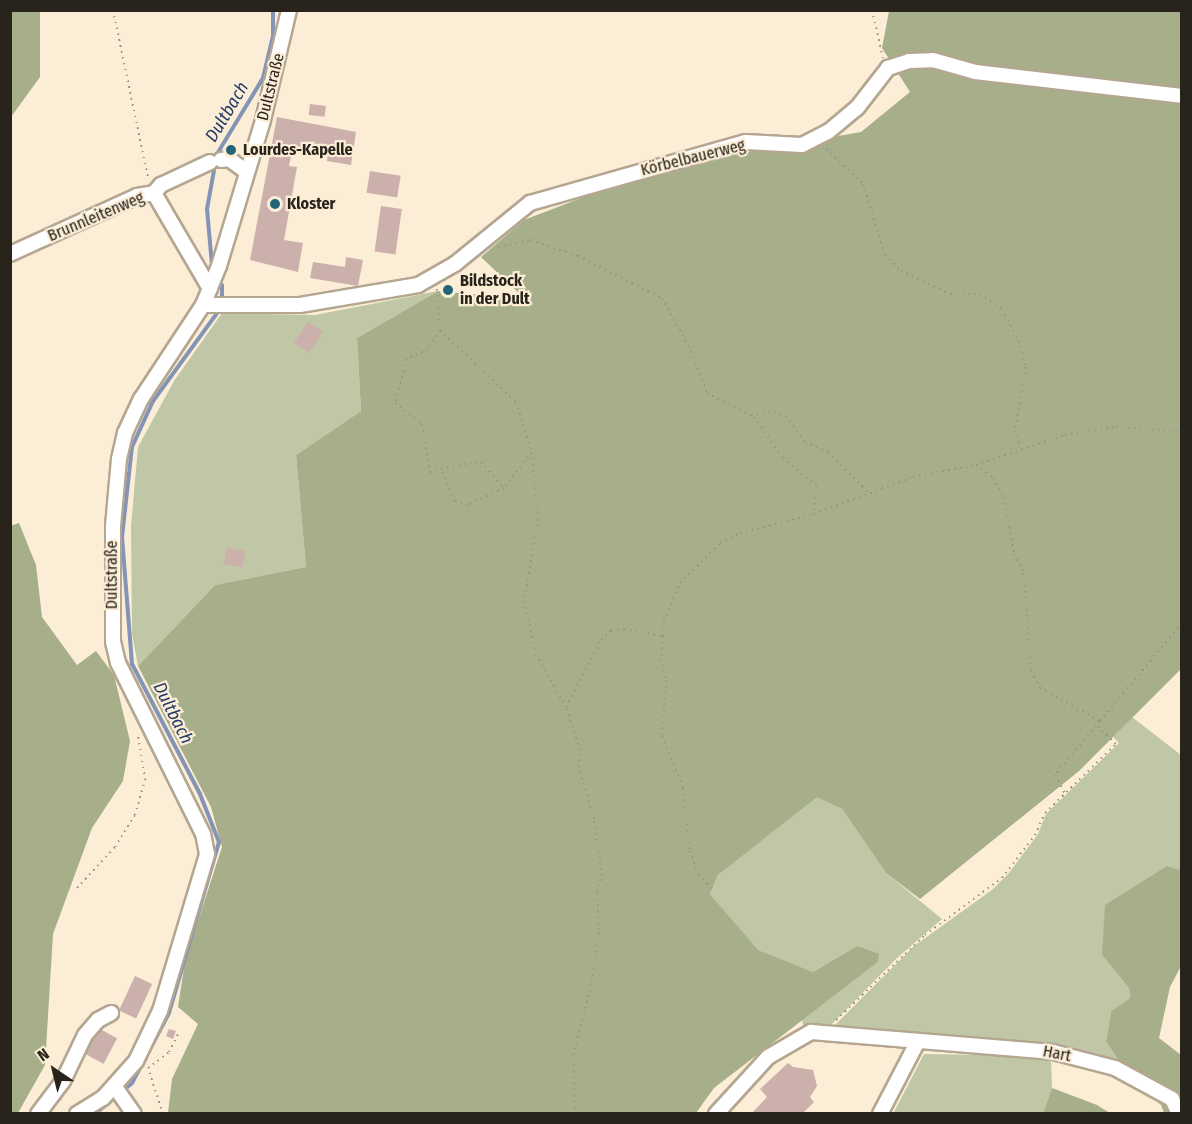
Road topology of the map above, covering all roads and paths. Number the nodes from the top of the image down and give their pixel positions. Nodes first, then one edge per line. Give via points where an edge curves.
1 (113, 10) edge
2 (289, 10) edge
3 (872, 10) edge
4 (888, 68) junction
5 (1182, 96) edge
6 (813, 140) junction
7 (254, 150) junction
8 (220, 160) junction
9 (248, 172) junction
10 (154, 194) junction
11 (491, 248) dead end
12 (10, 254) edge
13 (418, 285) junction
14 (210, 289) junction
15 (203, 305) junction
16 (440, 330) junction
17 (751, 415) junction
18 (1182, 432) edge
19 (1020, 447) junction
20 (532, 452) junction
21 (976, 465) junction
22 (441, 469) junction
23 (504, 488) junction
24 (869, 494) junction
25 (814, 514) junction
26 (1182, 623) edge
27 (663, 636) junction
28 (566, 706) junction
29 (1100, 721) junction
30 (137, 732) dead end
31 (1065, 794) junction
32 (77, 888) dead end
33 (712, 888) dead end
34 (111, 1013) dead end
35 (179, 1032) dead end
36 (824, 1033) junction
37 (918, 1041) junction
38 (141, 1064) junction
39 (120, 1092) junction
40 (38, 1113) edge
41 (76, 1113) edge
42 (134, 1113) edge
43 (164, 1113) edge
44 (575, 1113) edge
45 (716, 1113) edge
46 (880, 1113) edge
47 (1179, 1113) edge

1 - 10 path via 145,169
2 - 7 street, Dultstraße
3 - 4 path via 878,49
4 - 5 street via 909,61 933,60 1021,79
4 - 6 street, Körbelbauerweg via 857,108
6 - 13 street, Körbelbauerweg via 802,145 746,142 530,203 455,264
6 - 19 path via 863,184 885,255 901,271 951,294 980,294 1002,309 1021,346 1026,367 1016,430
7 - 8 street, Brunnleitenweg
7 - 9 street, Dultstraße
8 - 9 street
8 - 10 street, Brunnleitenweg via 161,185
9 - 14 street, Dultstraße
10 - 12 street, Brunnleitenweg via 137,196
10 - 14 street
11 - 17 path via 531,240 578,256 662,298 691,351 707,393
13 - 15 street, Körbelbauerweg via 300,305
13 - 16 path via 437,285
14 - 15 street, Dultstraße
15 - 38 street, Dultstraße via 141,399 125,434 115,504 111,595 118,663 177,777 203,834 207,854
16 - 20 path via 516,402
16 - 22 path via 428,349 407,359 395,403 422,424 430,472
17 - 24 path via 774,412 786,416 806,442 828,452
17 - 25 path via 783,458 816,485
18 - 19 path via 1093,429
19 - 21 path
20 - 23 path
20 - 28 path via 538,519 524,601 537,654
21 - 24 path via 923,474
21 - 29 path via 993,478 1004,497 1014,554 1023,573 1031,671 1040,688
22 - 23 path via 481,462
22 - 23 path via 454,501 468,506
24 - 25 path
25 - 27 path via 740,533 720,543 680,583 664,621
26 - 29 path
27 - 28 path via 639,629 611,630 593,652
27 - 33 path via 661,658 666,680 662,736 683,788 690,850 698,875
28 - 44 path via 580,750 579,767 594,819 602,876 597,892 599,930 592,982 573,1055
29 - 31 path via 1055,776
29 - 31 path via 1099,728 1116,744
30 - 32 path via 145,769 140,801 115,847
31 - 36 path via 1045,813 1035,836 1002,878 924,934
34 - 40 street via 98,1020 85,1035 63,1081
35 - 38 path via 160,1062
36 - 37 street, Hart
36 - 45 street, Hart via 811,1032 768,1057
37 - 46 street
37 - 47 street, Hart via 1053,1052 1116,1068 1172,1099
38 - 39 street, Dultstraße
38 - 43 path
39 - 41 street, Dultstraße
39 - 42 street

